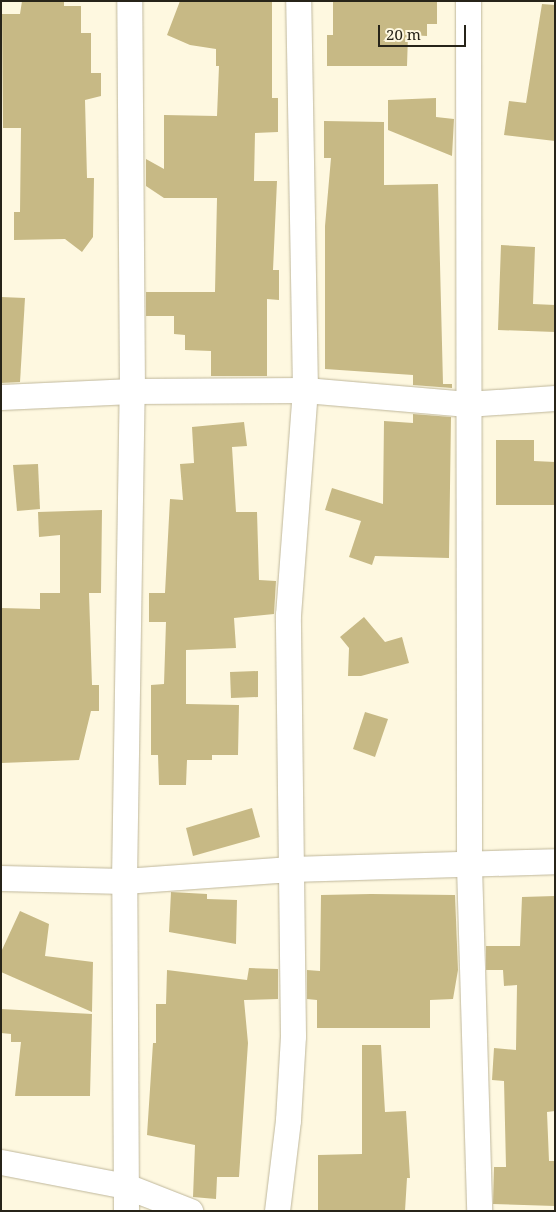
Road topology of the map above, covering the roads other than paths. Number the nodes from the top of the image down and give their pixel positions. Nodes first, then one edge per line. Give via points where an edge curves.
1 (129, 1) edge
2 (298, 1) edge
3 (468, 1) edge
4 (304, 390) junction
5 (132, 391) junction
6 (1, 397) edge
7 (555, 398) edge
8 (467, 404) junction
9 (555, 862) edge
10 (469, 866) junction
11 (291, 869) junction
12 (1, 878) edge
13 (124, 881) junction
14 (1, 1162) edge
15 (126, 1186) junction
16 (126, 1211) edge
17 (190, 1211) edge
18 (277, 1211) edge
19 (479, 1211) edge

1 - 5 street
2 - 4 street
3 - 8 street
4 - 5 street
4 - 8 street
4 - 11 street via 288,615
5 - 6 street
5 - 13 street
7 - 8 street
8 - 10 street
9 - 10 street
10 - 11 street
10 - 19 street
11 - 13 street
11 - 18 street via 294,1036
12 - 13 street
13 - 15 street
14 - 15 street
15 - 16 street
15 - 17 street

